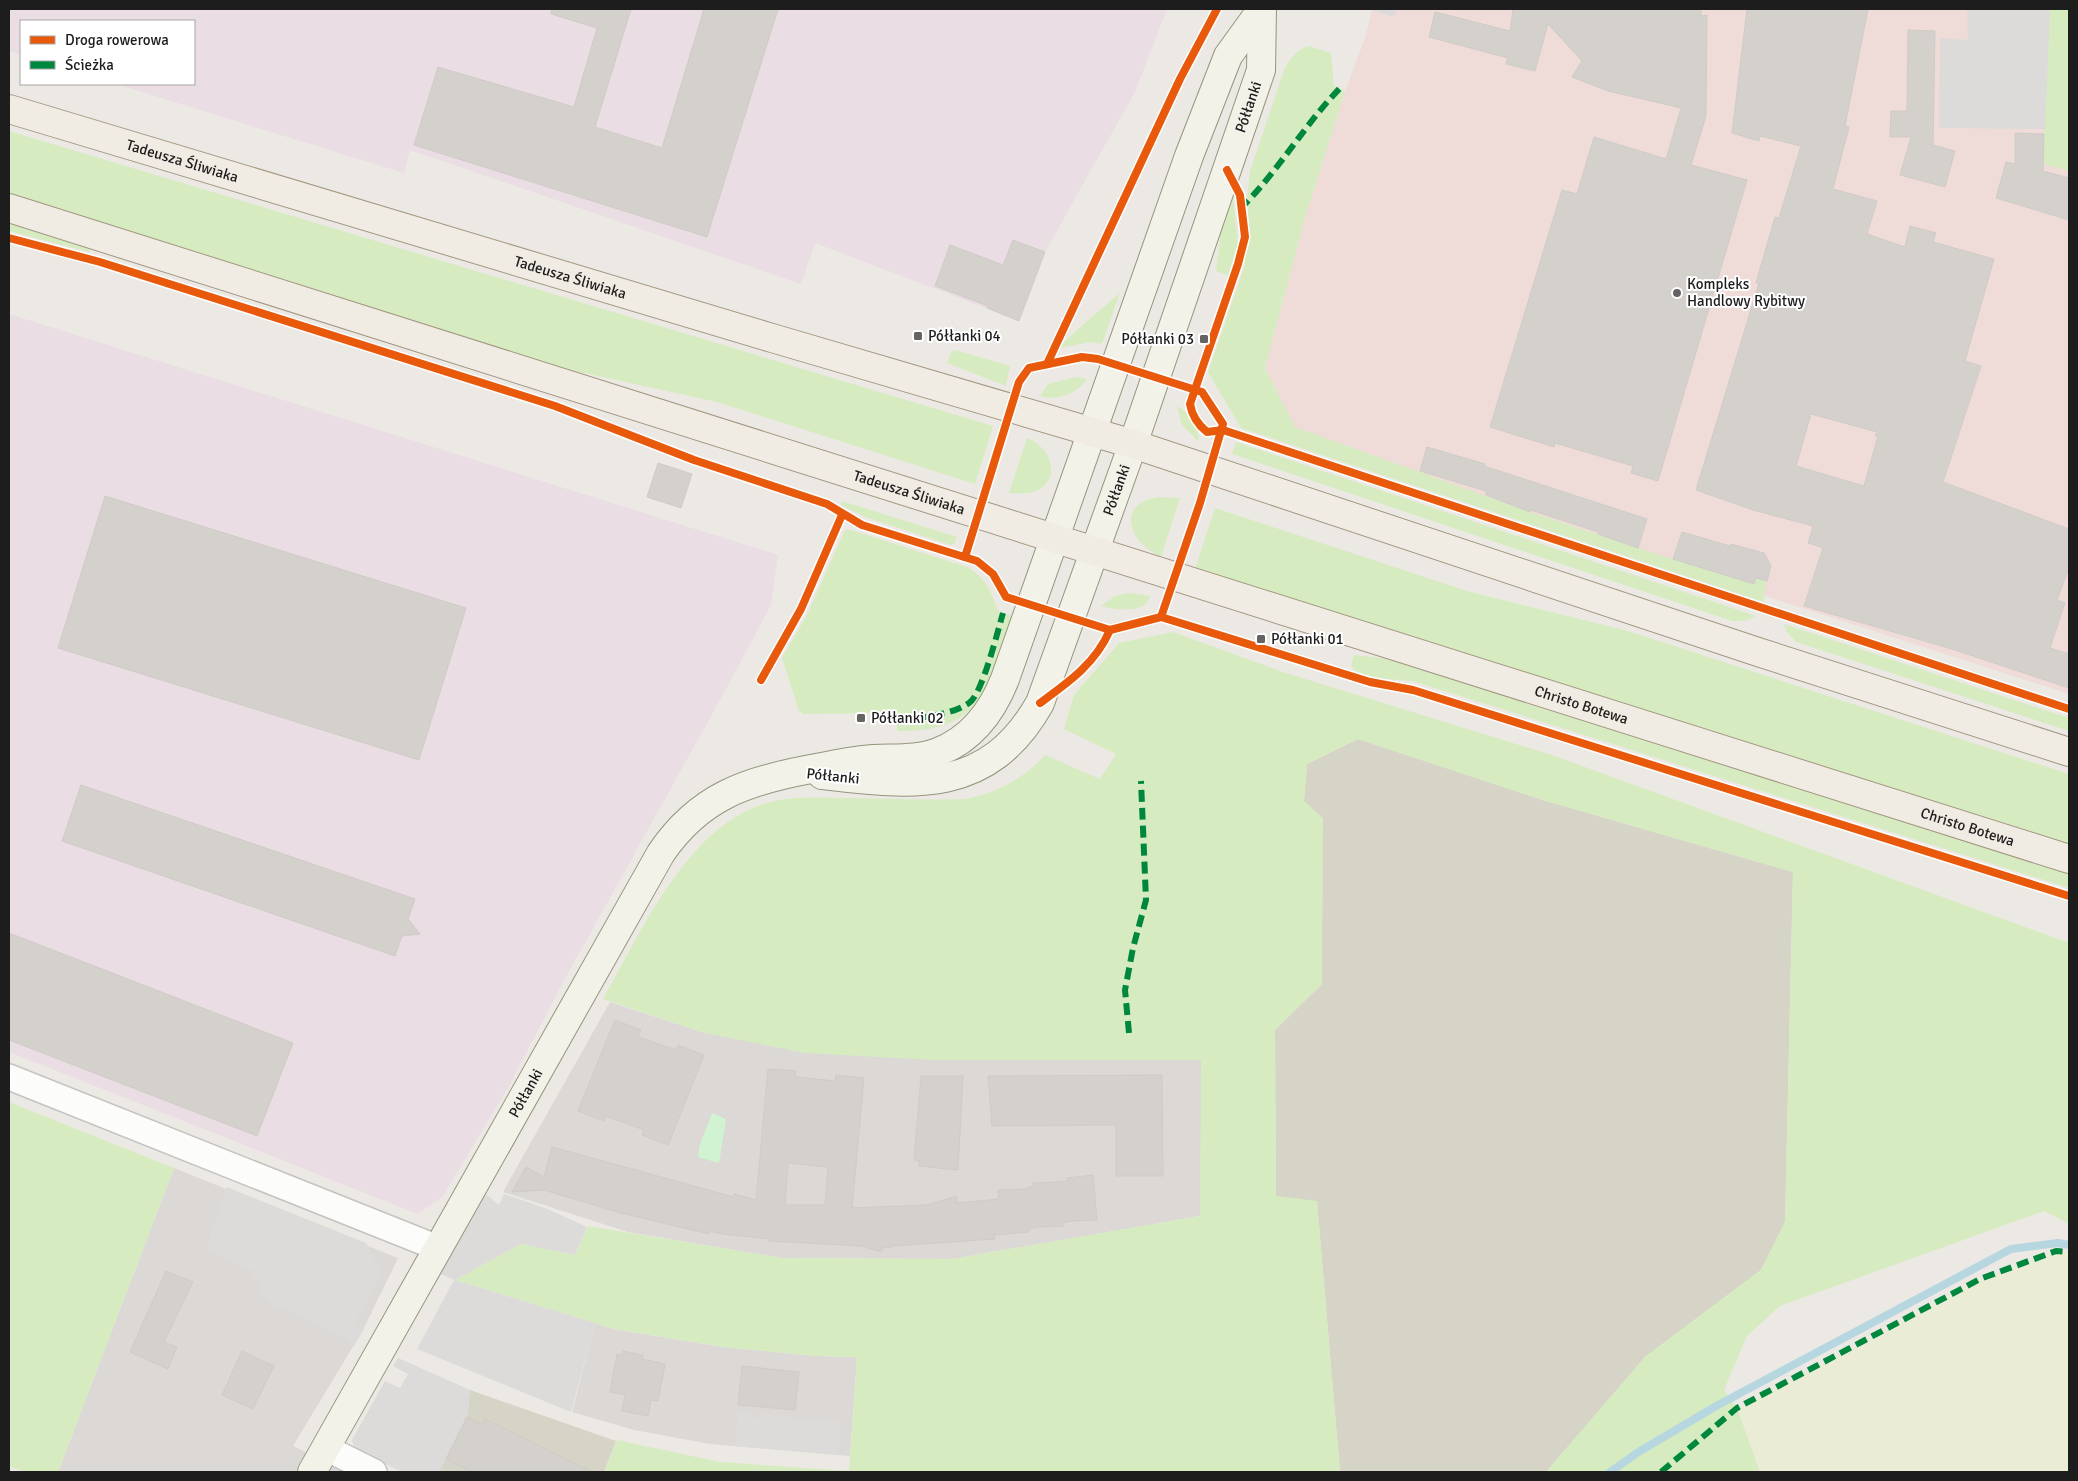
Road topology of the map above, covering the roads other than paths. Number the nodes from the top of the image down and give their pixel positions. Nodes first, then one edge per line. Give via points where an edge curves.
1 (1262, 9) edge
2 (9, 109) edge
3 (9, 208) edge
4 (1092, 432) junction
5 (1133, 444) junction
6 (1054, 538) junction
7 (1093, 551) junction
8 (2069, 752) edge
9 (793, 772) junction
10 (2069, 859) edge
11 (9, 1077) edge
12 (438, 1248) junction
13 (326, 1448) junction
14 (312, 1472) edge
15 (374, 1472) edge

1 - 4 street, Półłanki via 1228,56 1189,156
1 - 5 street, Półłanki via 1261,70
2 - 4 main road, Tadeusza Śliwiaka
3 - 6 main road, Tadeusza Śliwiaka
4 - 5 main road, Tadeusza Śliwiaka
4 - 6 street, Półłanki
5 - 7 street, Półłanki
5 - 8 main road
6 - 7 main road, Tadeusza Śliwiaka
6 - 9 street, Półłanki via 998,696 990,711 968,735 954,745 930,754 863,760
7 - 9 street, Półłanki via 1040,703 1020,734 994,759 958,775 915,780 862,780
7 - 10 main road, Christo Botewa
9 - 12 street, Półłanki via 768,777 721,795 702,807 673,835
11 - 12 street
12 - 13 street, Półłanki
13 - 14 street, Półłanki
13 - 15 street

